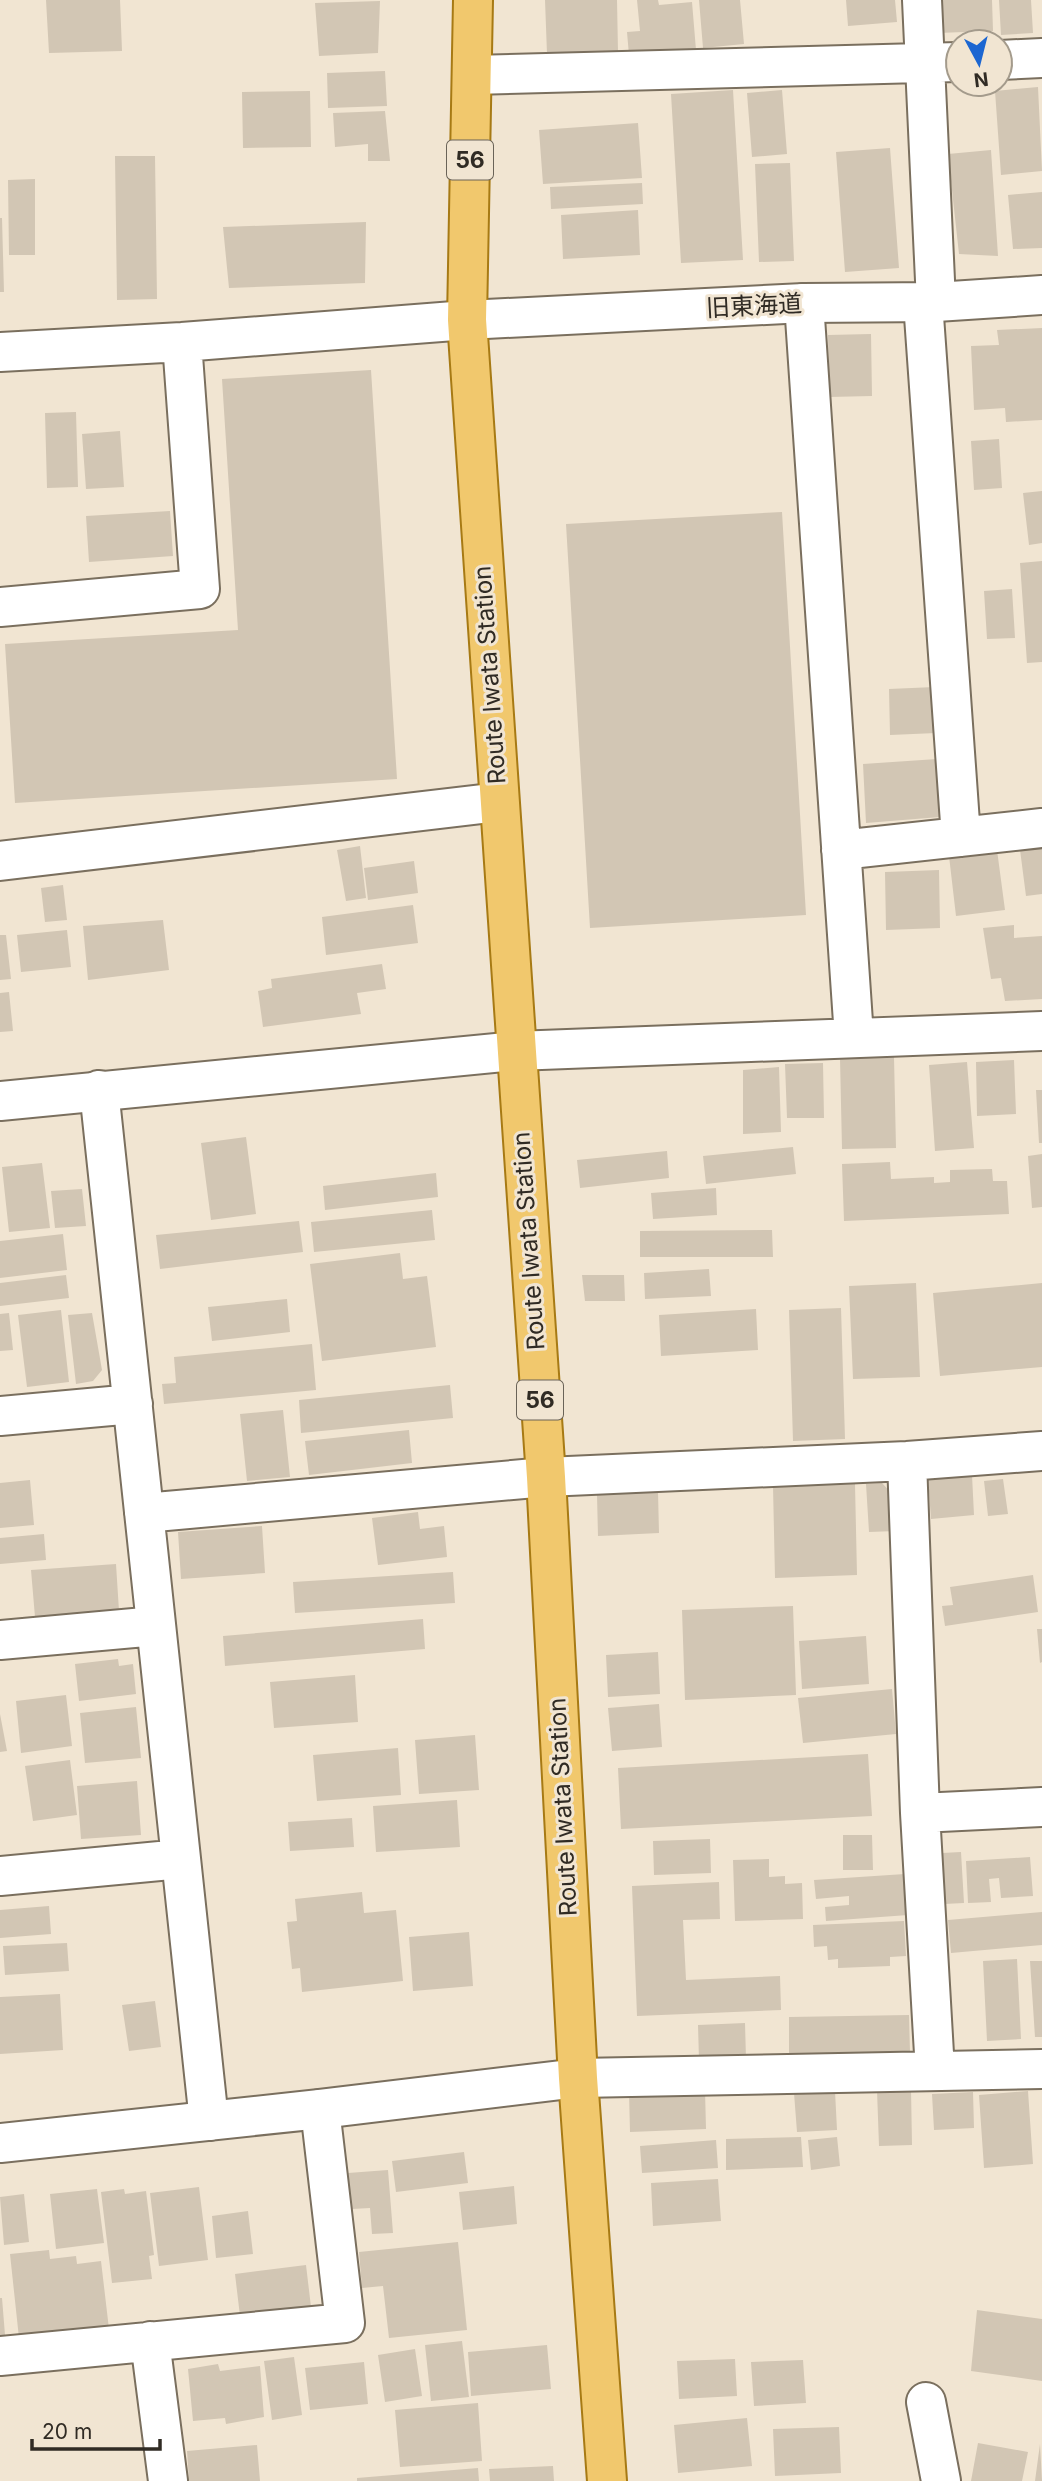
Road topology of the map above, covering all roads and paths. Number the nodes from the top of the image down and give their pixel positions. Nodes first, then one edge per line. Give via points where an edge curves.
1 (473, 0) edge
2 (922, 0) edge
3 (1042, 58) edge
4 (1014, 59) edge
5 (942, 62) edge
6 (472, 75) junction
7 (1042, 295) edge
8 (929, 302) junction
9 (804, 303) junction
10 (467, 320) junction
11 (182, 342) junction
12 (0, 352) edge
13 (0, 607) edge
14 (499, 802) junction
15 (1042, 828) edge
16 (961, 837) junction
17 (841, 850) junction
18 (0, 861) edge
19 (1042, 1031) edge
20 (854, 1037) junction
21 (515, 1051) junction
22 (99, 1090) junction
23 (0, 1101) edge
24 (133, 1404) junction
25 (0, 1416) edge
26 (1042, 1451) edge
27 (907, 1461) junction
28 (546, 1477) junction
29 (144, 1513) junction
30 (156, 1626) junction
31 (0, 1640) edge
32 (1042, 1807) edge
33 (920, 1813) junction
34 (181, 1859) junction
35 (0, 1876) edge
36 (1042, 2069) edge
37 (935, 2071) junction
38 (578, 2078) junction
39 (320, 2109) junction
40 (209, 2120) junction
41 (0, 2143) edge
42 (149, 2341) junction
43 (0, 2356) edge
44 (926, 2402) dead end
45 (168, 2481) edge
46 (607, 2481) edge
47 (941, 2481) edge

1 - 6 main road, Route Iwata Station / 56
2 - 5 street
3 - 4 street
5 - 6 street
5 - 8 street
6 - 10 main road, Route Iwata Station / 56
7 - 8 street, 旧東海道
8 - 9 street, 旧東海道
8 - 16 street
9 - 10 street, 旧東海道
9 - 17 street
10 - 11 street, 旧東海道
10 - 14 main road, Route Iwata Station / 56
11 - 12 street, 旧東海道
11 - 13 street via 200,589
14 - 18 street
14 - 21 main road, Route Iwata Station / 56
15 - 16 street
16 - 17 street
17 - 20 street
19 - 20 street
20 - 21 street
21 - 22 street
21 - 28 main road, Route Iwata Station / 56
22 - 23 street
22 - 24 street
24 - 25 street
24 - 29 street
26 - 27 street
27 - 28 street
27 - 33 street
28 - 29 street
28 - 38 main road, Route Iwata Station / 56
29 - 30 street
30 - 31 street
30 - 34 street
32 - 33 street
33 - 37 street
34 - 35 street
34 - 40 street
36 - 37 street
37 - 38 street
38 - 39 street
38 - 46 main road, Route Iwata Station / 56
39 - 40 street
39 - 42 street via 345,2323
40 - 41 street
42 - 43 street
42 - 45 street
44 - 47 street

